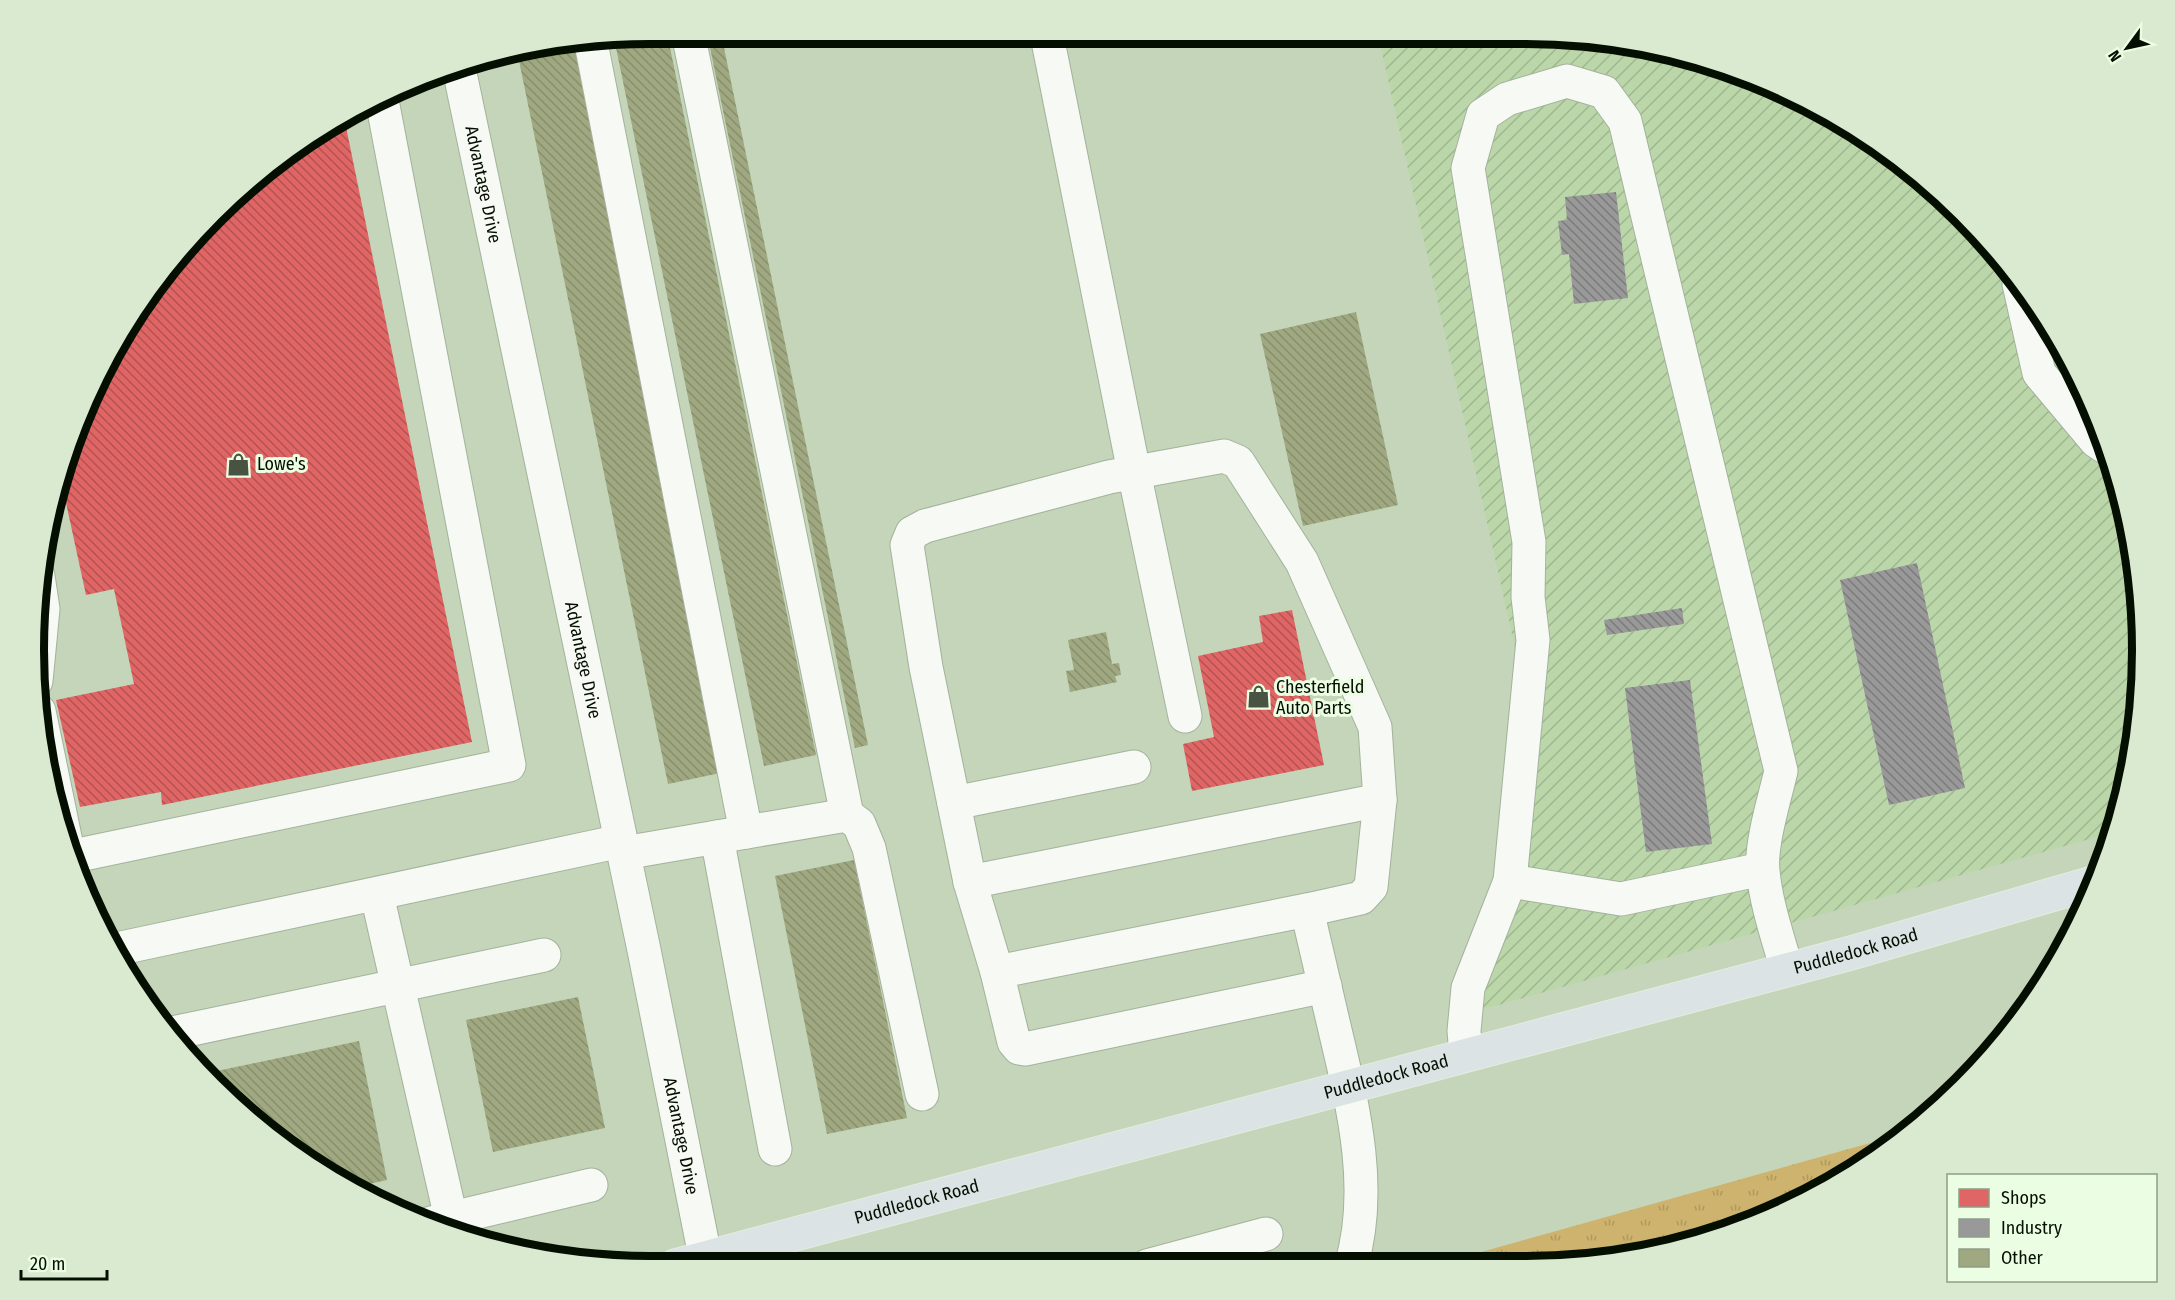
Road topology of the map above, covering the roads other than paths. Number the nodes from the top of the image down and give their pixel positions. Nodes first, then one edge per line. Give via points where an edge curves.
1 (690, 44) edge
2 (1049, 44) edge
3 (592, 47) edge
4 (460, 74) edge
5 (383, 106) edge
6 (2024, 306) edge
7 (2092, 436) edge
8 (1134, 472) junction
9 (1185, 716) dead end
10 (1134, 767) dead end
11 (1380, 800) junction
12 (954, 803) junction
13 (847, 815) junction
14 (732, 835) junction
15 (622, 847) junction
16 (80, 855) edge
17 (1762, 869) junction
18 (1510, 881) junction
19 (970, 882) junction
20 (2083, 886) edge
21 (376, 895) junction
22 (1307, 910) junction
23 (122, 948) edge
24 (544, 955) dead end
25 (1787, 970) junction
26 (997, 972) junction
27 (399, 986) junction
28 (1325, 986) junction
29 (179, 1032) edge
30 (1466, 1055) junction
31 (1348, 1086) junction
32 (922, 1094) dead end
33 (775, 1149) dead end
34 (591, 1185) dead end
35 (440, 1218) edge
36 (443, 1219) edge
37 (1266, 1234) dead end
38 (695, 1256) edge
39 (722, 1256) edge
40 (1184, 1256) edge
41 (1354, 1256) edge

1 - 13 street
2 - 8 street
3 - 14 street
4 - 15 street, Advantage Drive
5 - 16 street via 508,765
6 - 7 street via 2039,373
8 - 9 street
8 - 11 street via 1224,456 1238,462 1302,562 1375,728
8 - 12 street via 925,526 912,533 908,545 926,667
10 - 12 street
11 - 19 street
11 - 22 street via 1371,887 1361,898
12 - 19 street
13 - 14 street
13 - 32 street via 859,824 869,848
14 - 15 street
14 - 33 street
15 - 21 street
15 - 38 street, Advantage Drive
17 - 18 street via 1621,899
17 - 18 street via 1781,771 1624,121 1604,92 1567,81 1507,99 1483,115 1468,168 1529,542 1528,597 1533,640
17 - 25 street
18 - 30 street via 1468,988
19 - 26 street
20 - 25 main road, Puddledock Road
21 - 23 street
21 - 27 street
22 - 26 street
22 - 28 street
24 - 27 street
25 - 30 main road, Puddledock Road
26 - 28 street via 1014,1042 1025,1049
27 - 29 street
27 - 35 street
28 - 31 street
30 - 31 main road, Puddledock Road
31 - 39 main road, Puddledock Road
31 - 41 street via 1362,1187
34 - 36 street
37 - 40 street

